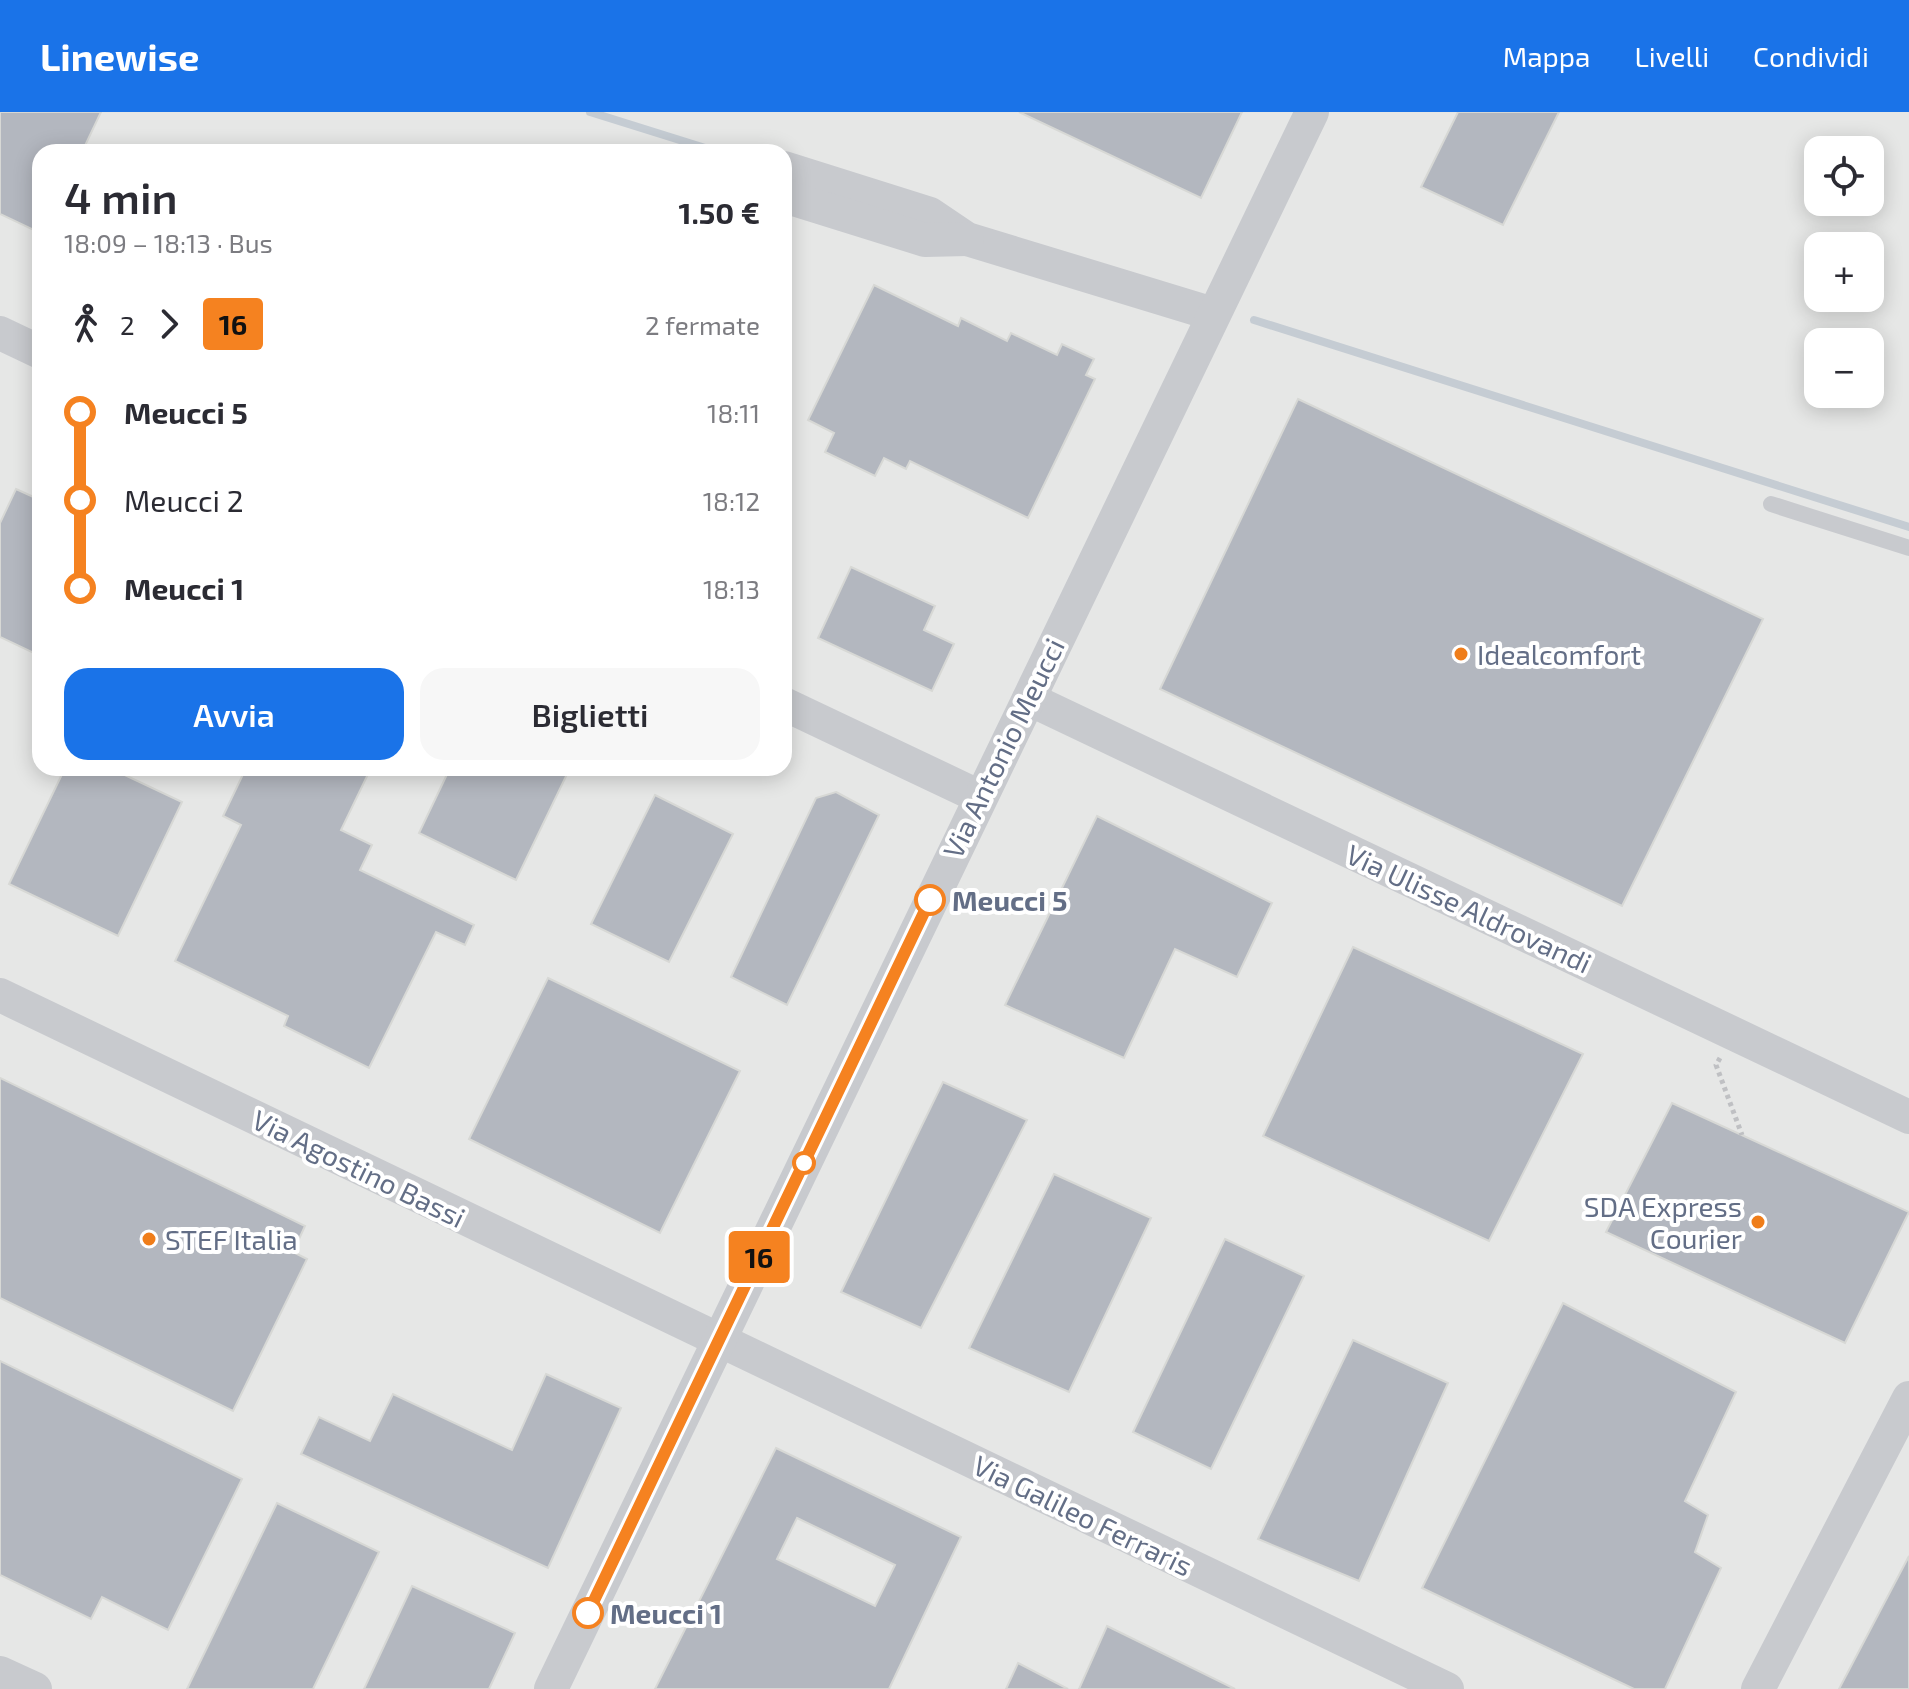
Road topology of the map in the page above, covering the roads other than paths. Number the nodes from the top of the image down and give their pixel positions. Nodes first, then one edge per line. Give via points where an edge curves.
1 (1312, 112) edge
2 (792, 171) edge
3 (792, 198) edge
4 (967, 239) junction
5 (1213, 314) junction
6 (0, 333) edge
7 (32, 348) edge
8 (1771, 504) dead end
9 (1909, 548) edge
10 (1029, 699) junction
11 (792, 708) edge
12 (980, 797) junction
13 (0, 995) edge
14 (1909, 1117) edge
15 (719, 1341) junction
16 (1909, 1398) edge
17 (0, 1673) edge
18 (35, 1689) edge
19 (551, 1689) edge
20 (1447, 1689) edge
21 (1758, 1689) edge

1 - 5 street, Via Antonio Meucci
2 - 4 street via 930,214
3 - 4 street via 925,240
4 - 5 street
5 - 10 street, Via Antonio Meucci
6 - 7 street
8 - 9 lane
10 - 12 street, Via Antonio Meucci
10 - 14 street, Via Ulisse Aldrovandi
11 - 12 street
12 - 15 street, Via Antonio Meucci
13 - 15 street, Via Agostino Bassi
15 - 19 street, Via Antonio Meucci
15 - 20 street, Via Galileo Ferraris
16 - 21 street
17 - 18 street

